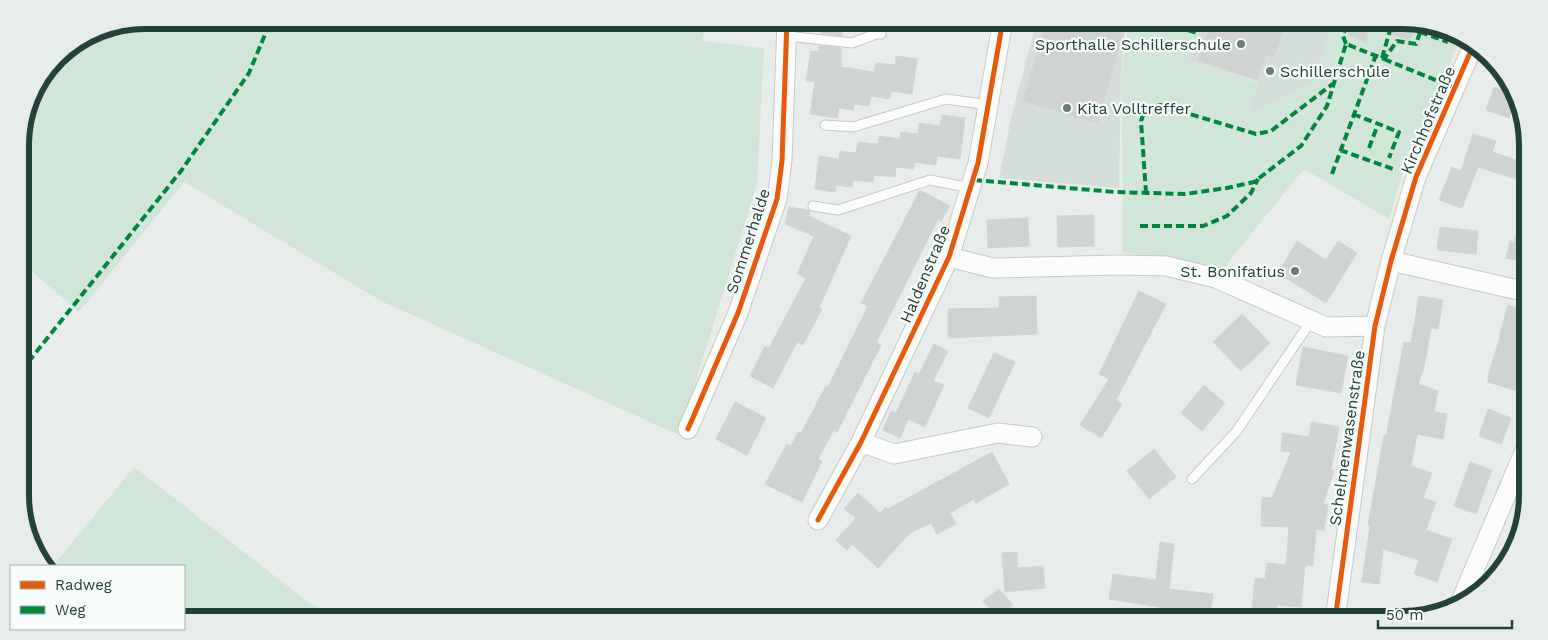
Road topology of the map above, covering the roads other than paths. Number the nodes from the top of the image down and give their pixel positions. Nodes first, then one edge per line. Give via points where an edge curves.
1 (786, 29) edge
2 (790, 29) edge
3 (1003, 29) edge
4 (881, 34) dead end
5 (1471, 51) edge
6 (990, 105) junction
7 (824, 125) dead end
8 (972, 188) junction
9 (813, 206) dead end
10 (949, 257) junction
11 (1391, 261) junction
12 (1519, 290) edge
13 (1311, 321) junction
14 (1375, 326) junction
15 (688, 429) dead end
16 (1032, 437) dead end
17 (861, 442) junction
18 (1519, 464) edge
19 (1192, 479) dead end
20 (818, 520) dead end
21 (1464, 594) edge
22 (1336, 611) edge

1 - 15 street, Sommerhalde via 782,161 777,199 738,313
2 - 4 lane via 852,43
3 - 6 street, Haldenstraße
5 - 11 street, Kirchhofstraße via 1416,177
6 - 7 lane via 946,98 854,127
6 - 8 street, Haldenstraße
8 - 9 lane via 930,180 838,210
8 - 10 street, Haldenstraße
10 - 13 street, Haldenstraße via 993,268 1166,266 1216,278
10 - 17 street, Haldenstraße
11 - 12 street
11 - 14 street, Schelmenwasenstraße
13 - 14 street, Haldenstraße via 1326,327
13 - 19 lane via 1236,432
14 - 22 street, Schelmenwasenstraße
16 - 17 street via 998,433 894,454
17 - 20 street, Haldenstraße
18 - 21 street

